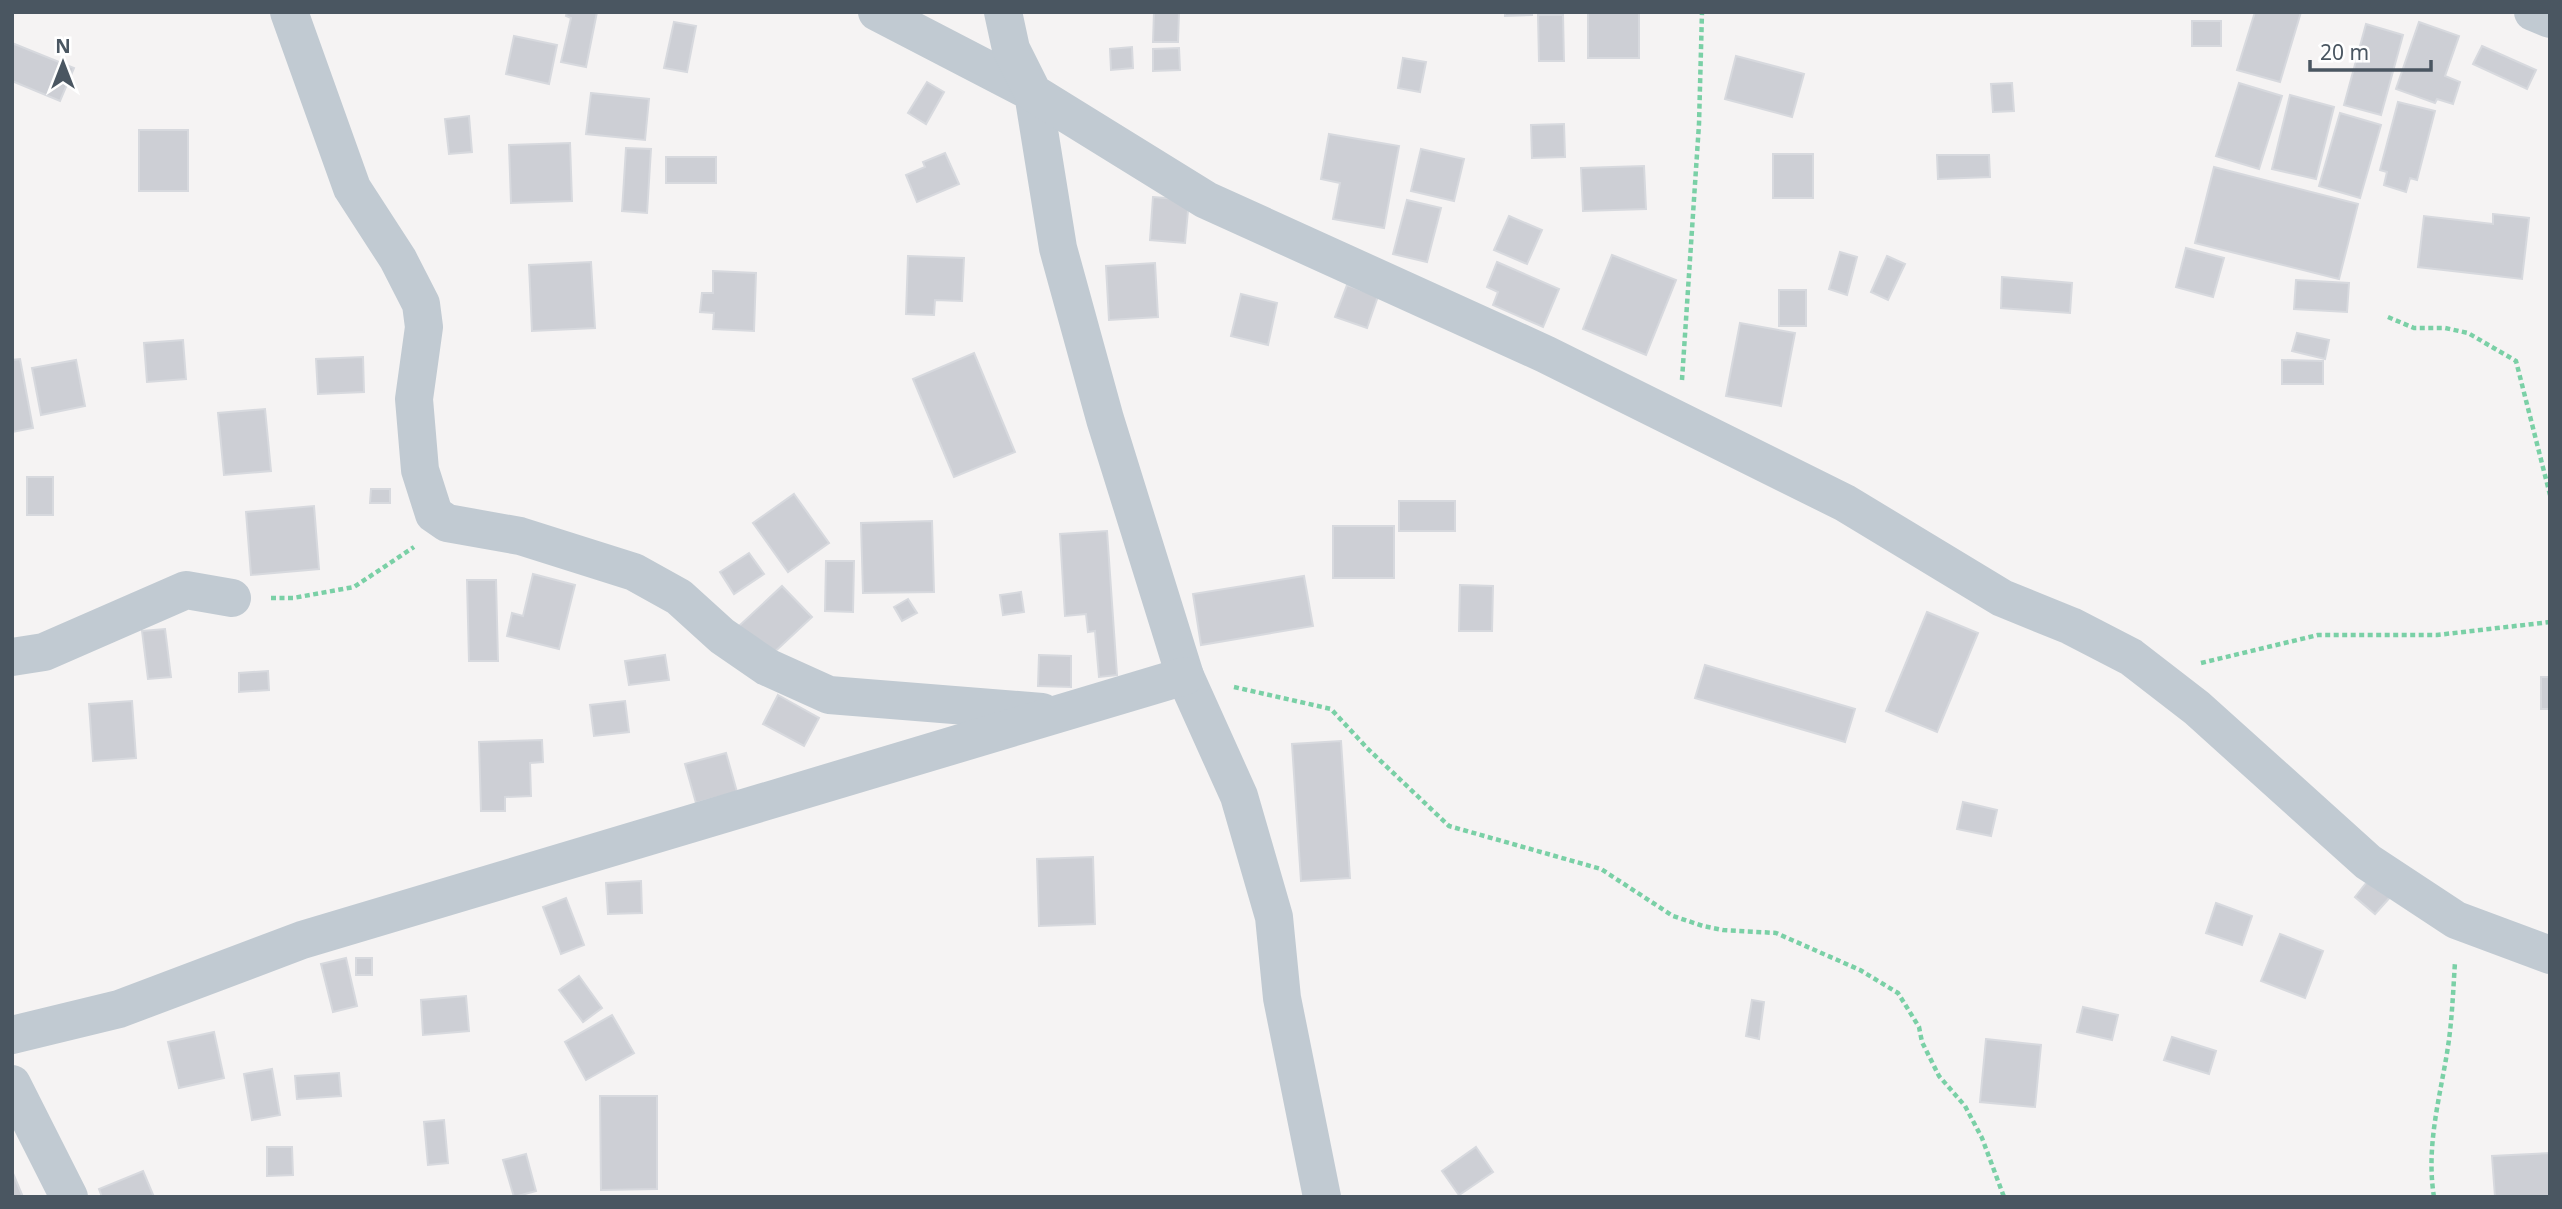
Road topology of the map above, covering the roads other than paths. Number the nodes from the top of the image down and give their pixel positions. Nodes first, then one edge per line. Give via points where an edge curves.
1 (289, 12) edge
2 (877, 12) edge
3 (1003, 12) edge
4 (2533, 12) edge
5 (2550, 19) edge
6 (1034, 93) junction
7 (232, 598) road end
8 (12, 657) edge
9 (1185, 676) junction
10 (1066, 713) junction
11 (2550, 955) edge
12 (12, 1035) edge
13 (12, 1084) edge
14 (69, 1197) edge
15 (1322, 1197) edge

1 - 10 street via 352,188 421,304 424,327 414,399 420,470 434,514 447,523 520,536 634,572 679,597 722,636 767,667 829,695
2 - 6 street
3 - 6 street via 1011,49
4 - 5 street
6 - 9 street via 1058,248 1105,419
6 - 11 street via 1206,200 1467,317 1845,503 1976,584 2131,657 2197,708 2368,862 2456,920
7 - 8 street via 186,590 44,652
9 - 10 street
9 - 15 street via 1239,796 1274,917 1282,998
10 - 12 street via 302,940 119,1009
13 - 14 street

